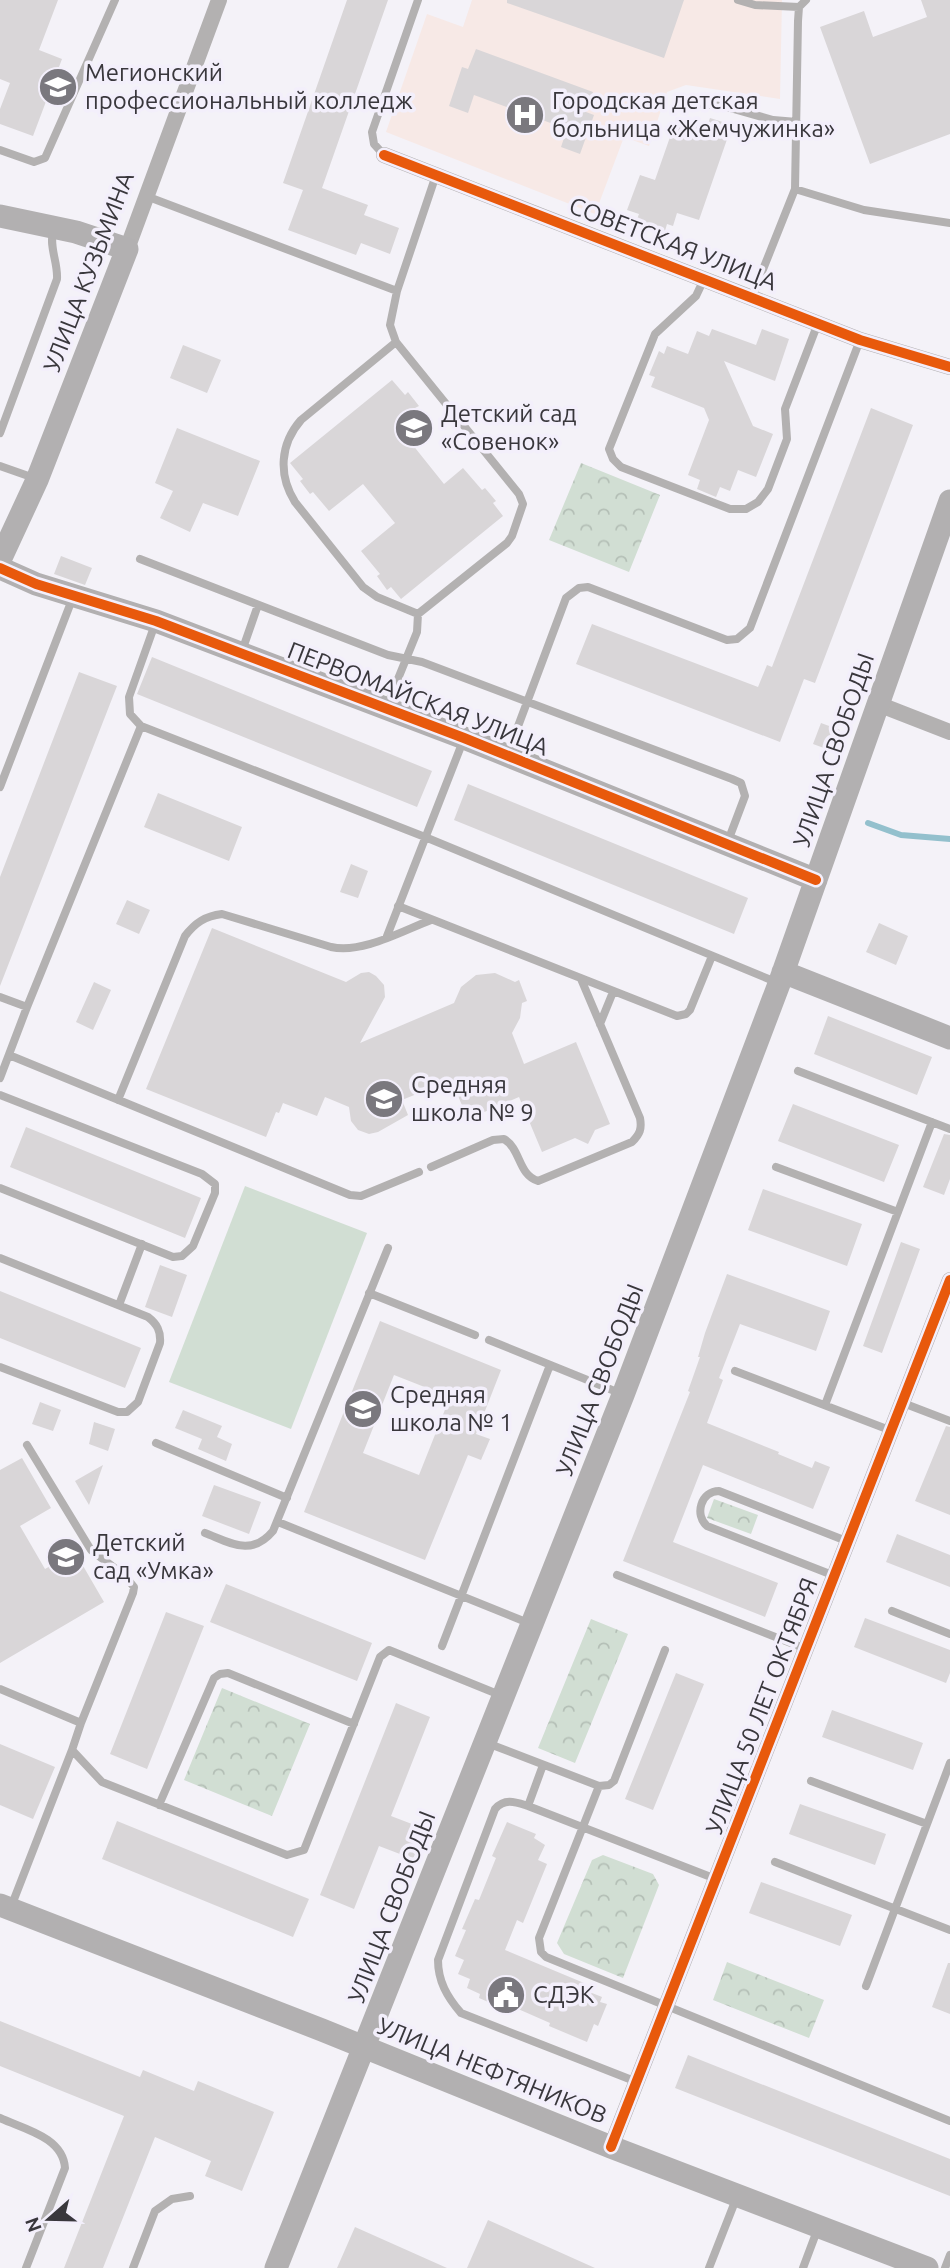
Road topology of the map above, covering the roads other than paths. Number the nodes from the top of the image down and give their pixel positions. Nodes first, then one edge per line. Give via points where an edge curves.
1 (116, 0) edge
2 (219, 0) edge
3 (418, 0) edge
4 (738, 0) edge
5 (803, 4) edge
6 (689, 103) dead end
7 (797, 122) junction
8 (0, 150) edge
9 (384, 155) joint
10 (436, 174) junction
11 (795, 189) junction
12 (146, 196) junction
13 (0, 216) edge
14 (950, 223) edge
15 (54, 227) junction
16 (127, 249) junction
17 (704, 279) junction
18 (397, 291) junction
19 (751, 297) junction
20 (818, 323) junction
21 (860, 340) junction
22 (396, 342) junction
23 (950, 366) edge
24 (0, 433) edge
25 (0, 466) edge
26 (37, 480) junction
27 (950, 501) edge
28 (0, 559) edge
29 (140, 559) dead end
30 (0, 569) edge
31 (73, 596) junction
32 (258, 605) junction
33 (418, 614) junction
34 (156, 621) junction
35 (241, 653) junction
36 (407, 659) junction
37 (527, 702) junction
38 (878, 704) junction
39 (386, 709) junction
40 (141, 726) junction
41 (950, 733) edge
42 (464, 738) junction
43 (507, 755) junction
44 (0, 787) edge
45 (425, 837) junction
46 (726, 844) junction
47 (816, 880) junction
48 (398, 906) junction
49 (431, 920) junction
50 (387, 936) junction
51 (712, 956) junction
52 (781, 978) junction
53 (581, 979) junction
54 (613, 992) junction
55 (0, 997) edge
56 (27, 1007) junction
57 (600, 1024) junction
58 (950, 1038) edge
59 (9, 1055) junction
60 (798, 1071) dead end
61 (0, 1078) edge
62 (0, 1095) edge
63 (118, 1100) junction
64 (932, 1122) junction
65 (950, 1129) edge
66 (432, 1167) dead end
67 (776, 1167) dead end
68 (419, 1172) dead end
69 (0, 1188) edge
70 (898, 1212) junction
71 (142, 1244) junction
72 (388, 1248) dead end
73 (0, 1258) edge
74 (950, 1280) edge
75 (369, 1293) junction
76 (119, 1306) junction
77 (475, 1335) dead end
78 (489, 1340) dead end
79 (550, 1365) junction
80 (0, 1367) edge
81 (735, 1371) dead end
82 (623, 1395) junction
83 (903, 1403) junction
84 (825, 1405) junction
85 (950, 1421) edge
86 (892, 1431) junction
87 (156, 1443) dead end
88 (27, 1445) dead end
89 (287, 1497) junction
90 (278, 1521) junction
91 (205, 1533) dead end
92 (849, 1542) junction
93 (617, 1575) dead end
94 (835, 1576) junction
95 (461, 1596) junction
96 (892, 1611) dead end
97 (532, 1624) junction
98 (950, 1634) edge
99 (442, 1646) dead end
100 (665, 1650) dead end
101 (807, 1650) junction
102 (0, 1689) edge
103 (503, 1696) junction
104 (80, 1723) junction
105 (355, 1724) junction
106 (485, 1742) junction
107 (72, 1750) junction
108 (950, 1763) edge
109 (543, 1765) junction
110 (811, 1781) dead end
111 (600, 1786) junction
112 (159, 1805) junction
113 (528, 1806) junction
114 (927, 1824) junction
115 (583, 1828) junction
116 (775, 1862) dead end
117 (716, 1880) junction
118 (5, 1907) edge
119 (896, 1908) junction
120 (950, 1930) edge
121 (866, 1986) dead end
122 (666, 2007) junction
123 (365, 2048) junction
124 (637, 2082) junction
125 (0, 2118) edge
126 (950, 2121) edge
127 (611, 2147) junction
128 (190, 2196) dead end
129 (737, 2196) junction
130 (819, 2227) junction
131 (950, 2255) edge
132 (26, 2268) edge
133 (133, 2268) edge
134 (276, 2268) edge
135 (709, 2268) edge
136 (803, 2268) edge
137 (927, 2268) edge
138 (945, 2268) edge

1 - 8 lane via 45,158 34,162
2 - 12 street, УЛИЦА КУЗЬМИНА
3 - 9 lane via 372,132 374,144
4 - 5 lane via 755,5
5 - 7 lane via 797,21
6 - 7 lane
7 - 11 lane
9 - 10 street, СОВЕТСКАЯ УЛИЦА
10 - 17 street, СОВЕТСКАЯ УЛИЦА
10 - 18 lane
11 - 14 lane via 864,211
11 - 19 lane
12 - 16 street, УЛИЦА КУЗЬМИНА
12 - 18 lane
13 - 15 main road
15 - 16 main road
15 - 24 lane via 51,247 57,279
16 - 26 main road, УЛИЦА КУЗЬМИНА
17 - 19 street, СОВЕТСКАЯ УЛИЦА
17 - 20 lane via 696,296 655,334 609,449 621,467 730,509 746,509 758,502 768,489 787,439 785,409
18 - 22 lane via 390,326
19 - 20 street, СОВЕТСКАЯ УЛИЦА
20 - 21 street, СОВЕТСКАЯ УЛИЦА
21 - 23 street, СОВЕТСКАЯ УЛИЦА
21 - 37 lane via 744,635 727,640 587,587 579,588 566,598
22 - 33 lane via 523,504 507,543
22 - 33 lane via 301,420 290,436 282,468 295,502 363,587
25 - 26 lane
26 - 28 main road, УЛИЦА КУЗЬМИНА
27 - 38 main road, УЛИЦА СВОБОДЫ
29 - 32 lane
30 - 31 main road, ПЕРВОМАЙСКАЯ УЛИЦА
31 - 34 main road, ПЕРВОМАЙСКАЯ УЛИЦА
31 - 44 lane
32 - 35 lane
32 - 36 lane
33 - 36 lane
34 - 35 main road, ПЕРВОМАЙСКАЯ УЛИЦА
34 - 40 lane via 129,697 130,714
35 - 39 main road, ПЕРВОМАЙСКАЯ УЛИЦА
36 - 37 lane
36 - 39 lane
37 - 43 lane
37 - 46 lane via 741,783 745,796
38 - 41 street
38 - 47 main road, УЛИЦА СВОБОДЫ
39 - 42 main road, ПЕРВОМАЙСКАЯ УЛИЦА
40 - 45 lane
40 - 56 lane
42 - 43 main road, ПЕРВОМАЙСКАЯ УЛИЦА
42 - 45 lane
43 - 46 main road, ПЕРВОМАЙСКАЯ УЛИЦА
45 - 48 lane
45 - 51 lane
46 - 47 main road, ПЕРВОМАЙСКАЯ УЛИЦА
47 - 52 main road, УЛИЦА СВОБОДЫ
48 - 49 lane
48 - 50 lane
49 - 50 lane
49 - 53 lane
50 - 63 lane via 360,947 339,949 222,914 200,920 185,936
51 - 52 lane
51 - 54 lane via 690,1010 682,1016
52 - 58 main road
52 - 82 main road, УЛИЦА СВОБОДЫ
53 - 54 lane
53 - 57 lane
54 - 57 lane
55 - 56 lane
56 - 59 lane
57 - 66 lane via 640,1118 642,1128 632,1142 538,1181 527,1175 513,1146 504,1139
59 - 61 lane
59 - 63 lane
60 - 64 lane
62 - 71 lane via 210,1178 215,1194 188,1252 173,1256
63 - 68 lane via 350,1195 361,1196
64 - 65 lane
64 - 70 lane
67 - 70 lane
69 - 71 lane
70 - 84 lane
71 - 76 lane
72 - 75 lane
73 - 76 lane
74 - 83 street, УЛИЦА 50 ЛЕТ ОКТЯБРЯ
75 - 77 lane
75 - 89 lane
76 - 80 lane via 148,1317 161,1333 138,1402 127,1412
78 - 79 lane
79 - 82 lane
79 - 95 lane
81 - 84 lane
82 - 97 main road, УЛИЦА СВОБОДЫ
83 - 85 lane
83 - 86 street, УЛИЦА 50 ЛЕТ ОКТЯБРЯ
84 - 86 lane
86 - 92 street, УЛИЦА 50 ЛЕТ ОКТЯБРЯ
87 - 89 lane
88 - 104 lane via 91,1550 134,1587
89 - 90 lane
90 - 91 lane via 268,1537 249,1547
90 - 95 lane
92 - 94 street, УЛИЦА 50 ЛЕТ ОКТЯБРЯ
92 - 94 lane via 719,1491 706,1496 699,1514 707,1526
93 - 101 lane
94 - 101 street, УЛИЦА 50 ЛЕТ ОКТЯБРЯ
95 - 97 lane
95 - 99 lane
96 - 98 lane
97 - 103 main road, УЛИЦА СВОБОДЫ
100 - 111 lane via 614,1781
101 - 117 street, УЛИЦА 50 ЛЕТ ОКТЯБРЯ
102 - 104 lane
103 - 105 lane via 389,1650 380,1657
103 - 106 main road, УЛИЦА СВОБОДЫ
104 - 107 lane
105 - 112 lane via 228,1673 220,1674 214,1678
105 - 112 lane via 304,1850 287,1856
106 - 109 lane
106 - 123 main road, УЛИЦА СВОБОДЫ
107 - 112 lane via 102,1782
107 - 118 lane
108 - 114 lane
109 - 111 lane
109 - 113 lane
110 - 114 lane
111 - 115 lane
113 - 115 lane
113 - 124 lane via 513,1801 495,1809 438,1960 440,1980 461,2012
114 - 119 lane
115 - 117 lane
115 - 122 lane via 538,1938 541,1952
116 - 119 lane
117 - 122 street, УЛИЦА 50 ЛЕТ ОКТЯБРЯ
118 - 123 main road, УЛИЦА НЕФТЯНИКОВ
119 - 120 lane
119 - 121 lane
122 - 124 street, УЛИЦА 50 ЛЕТ ОКТЯБРЯ
122 - 126 lane
123 - 127 main road, УЛИЦА НЕФТЯНИКОВ
123 - 134 main road, УЛИЦА СВОБОДЫ
124 - 127 street, УЛИЦА 50 ЛЕТ ОКТЯБРЯ
125 - 132 lane via 49,2140 64,2159 65,2168
127 - 129 main road, УЛИЦА НЕФТЯНИКОВ
128 - 133 lane via 172,2199 155,2211
129 - 130 main road, УЛИЦА НЕФТЯНИКОВ
129 - 135 lane
130 - 136 lane
130 - 137 main road, УЛИЦА НЕФТЯНИКОВ
131 - 138 lane

